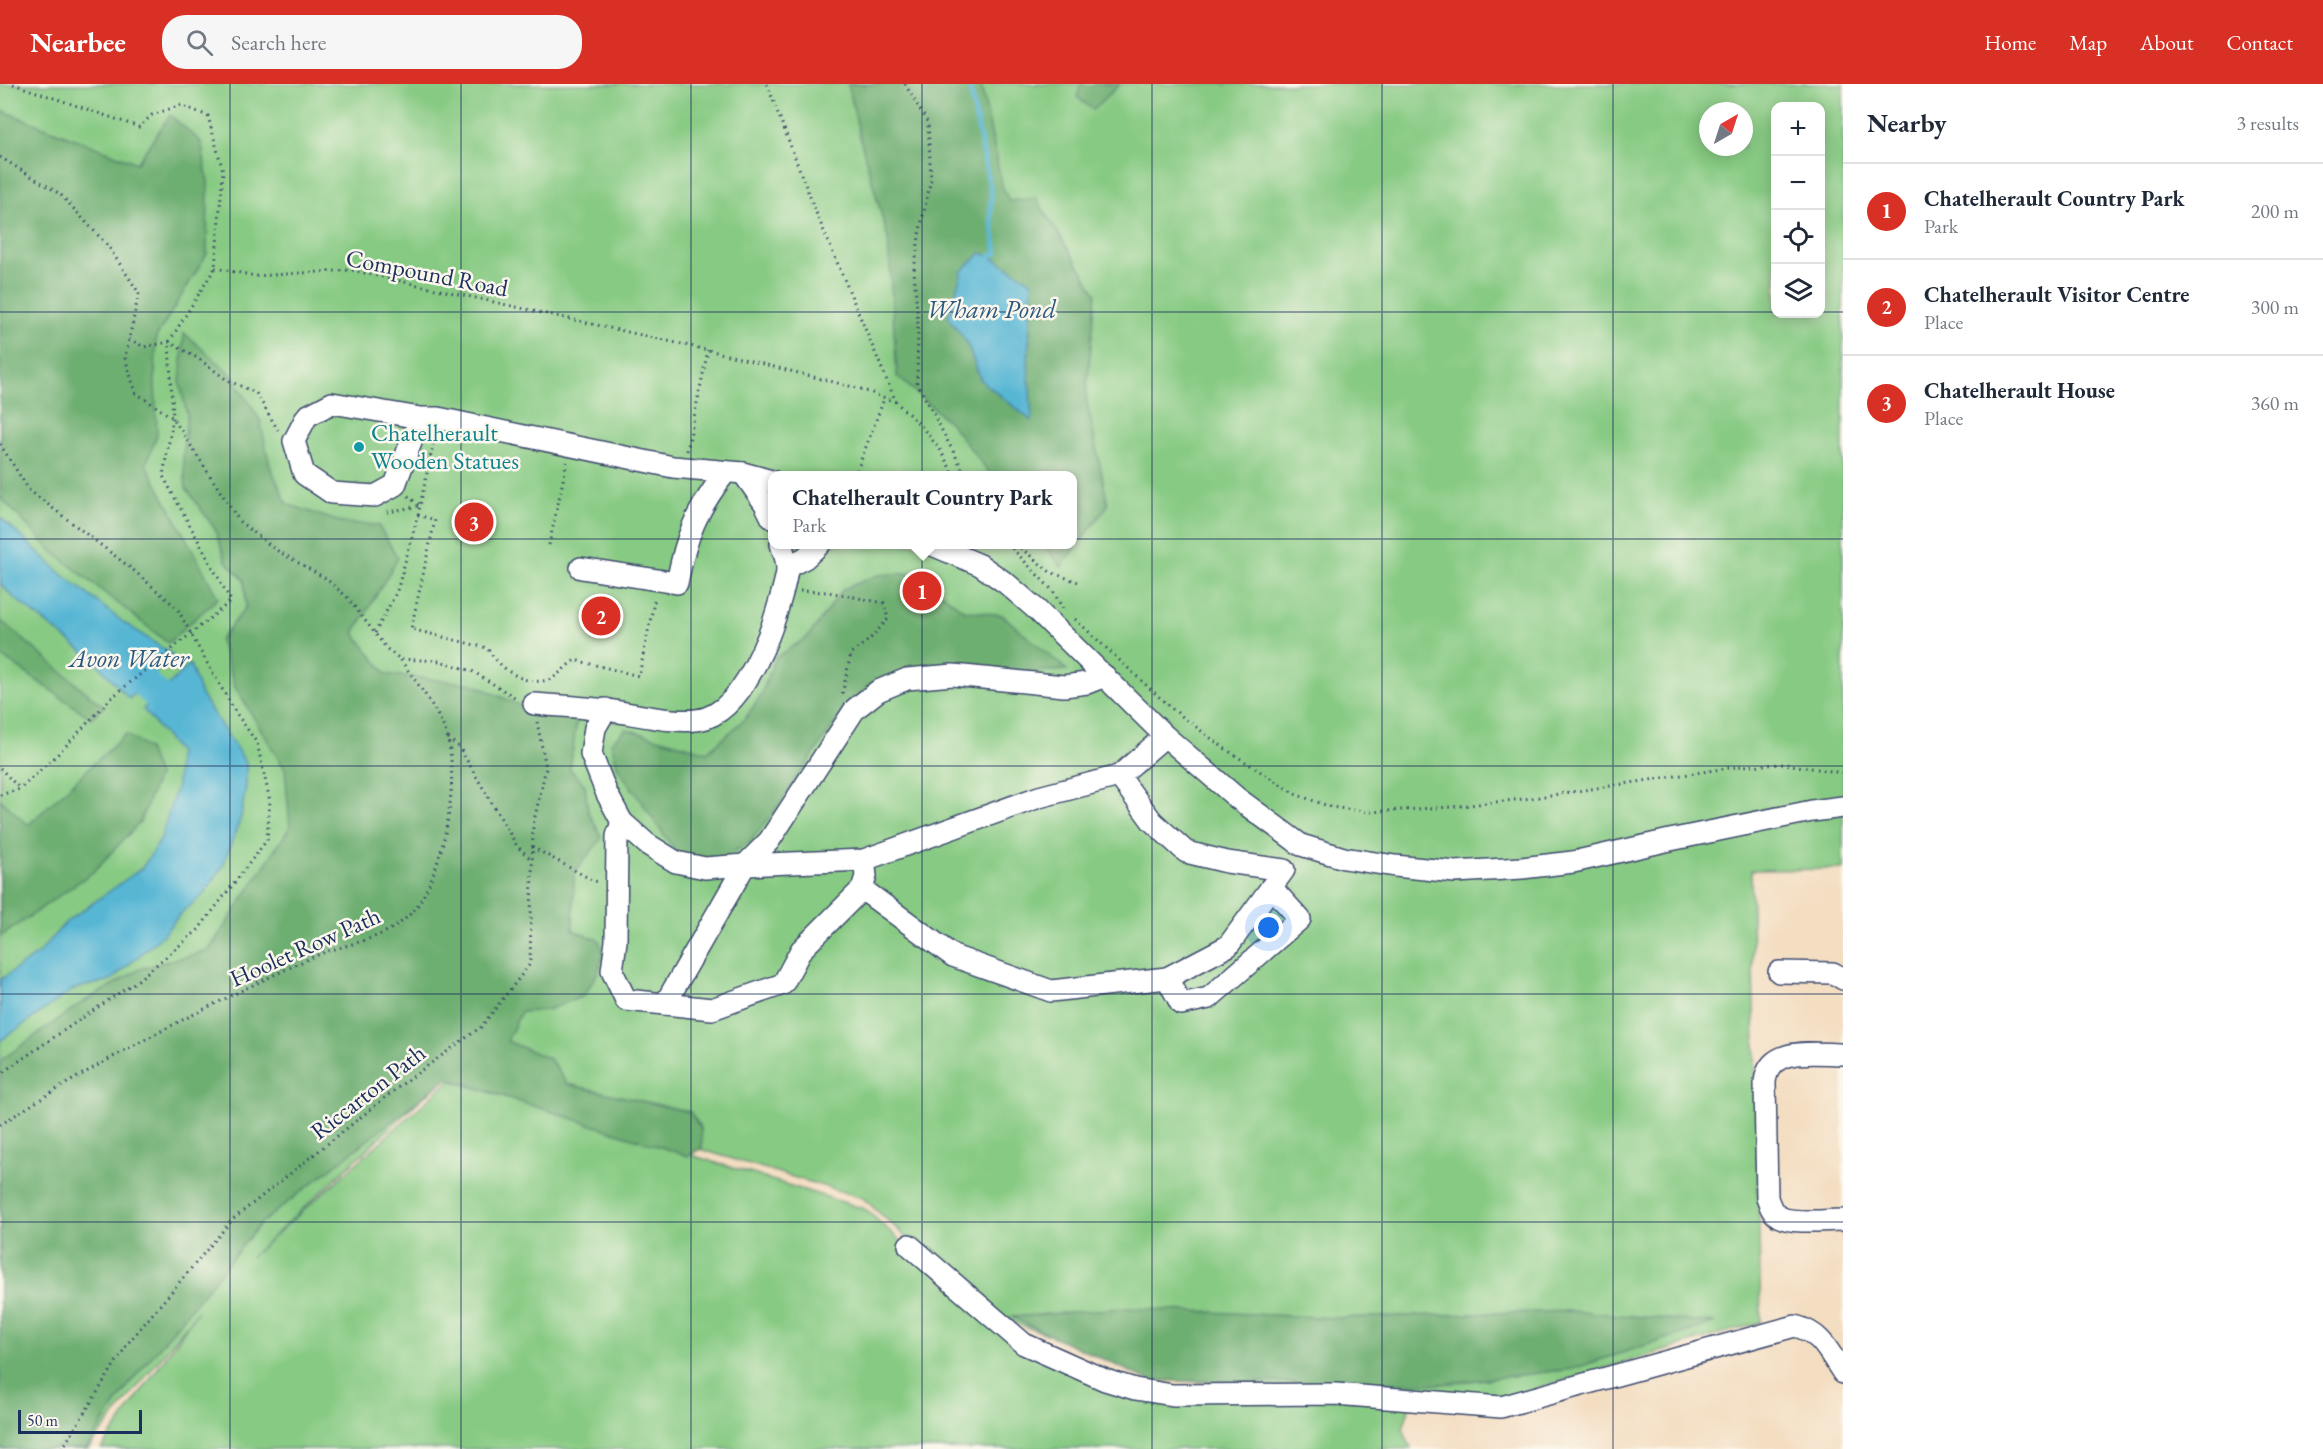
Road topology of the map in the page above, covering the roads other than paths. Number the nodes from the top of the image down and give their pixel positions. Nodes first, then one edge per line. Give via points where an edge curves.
1 (429, 418) junction
2 (734, 473) junction
3 (768, 480) edge
4 (768, 510) edge
5 (783, 549) edge
6 (815, 549) edge
7 (942, 549) edge
8 (788, 567) junction
9 (581, 568) dead end
10 (1105, 676) junction
11 (534, 704) road end
12 (606, 710) junction
13 (1165, 736) junction
14 (1119, 776) junction
15 (1843, 807) edge
16 (622, 822) junction
17 (864, 860) junction
18 (745, 865) junction
19 (1271, 887) junction
20 (862, 889) junction
21 (1779, 972) dead end
22 (1167, 978) junction
23 (1843, 978) edge
24 (665, 1004) junction
25 (1843, 1054) edge
26 (1843, 1220) edge
27 (909, 1245) dead end
28 (1843, 1373) edge

1 - 1 street via 332,403 307,416 294,441 304,474 332,493 375,496 395,485
1 - 2 street via 673,467
2 - 3 street
2 - 4 street
2 - 9 street via 705,500 684,545 677,583
5 - 8 street
6 - 8 street
7 - 10 street via 980,565 1007,584
8 - 12 street via 763,649 741,687 722,708 707,718 687,721
10 - 13 street
10 - 18 street via 1064,686 952,675 907,680 878,691 855,709 769,841
11 - 12 street
12 - 16 street via 595,728 591,754
13 - 14 street
13 - 15 street via 1237,798 1301,845 1395,867 1455,872 1573,862
14 - 17 street via 1040,797
14 - 19 street via 1152,821 1186,852 1284,870
16 - 18 street via 676,862 705,868
16 - 24 street via 617,836 612,971 626,999
17 - 18 street
17 - 20 street via 866,876
18 - 24 street
19 - 22 street via 1228,946
19 - 22 street via 1300,919 1209,998 1181,1004
20 - 22 street via 953,956 1051,991
20 - 24 street via 801,950 783,984 712,1009
21 - 23 street via 1833,973
25 - 26 street via 1786,1055 1766,1071 1765,1082 1767,1198 1771,1209 1780,1218 1792,1220
27 - 28 street via 1024,1344 1105,1380 1173,1395 1335,1394 1501,1407 1795,1326 1809,1330 1821,1340

